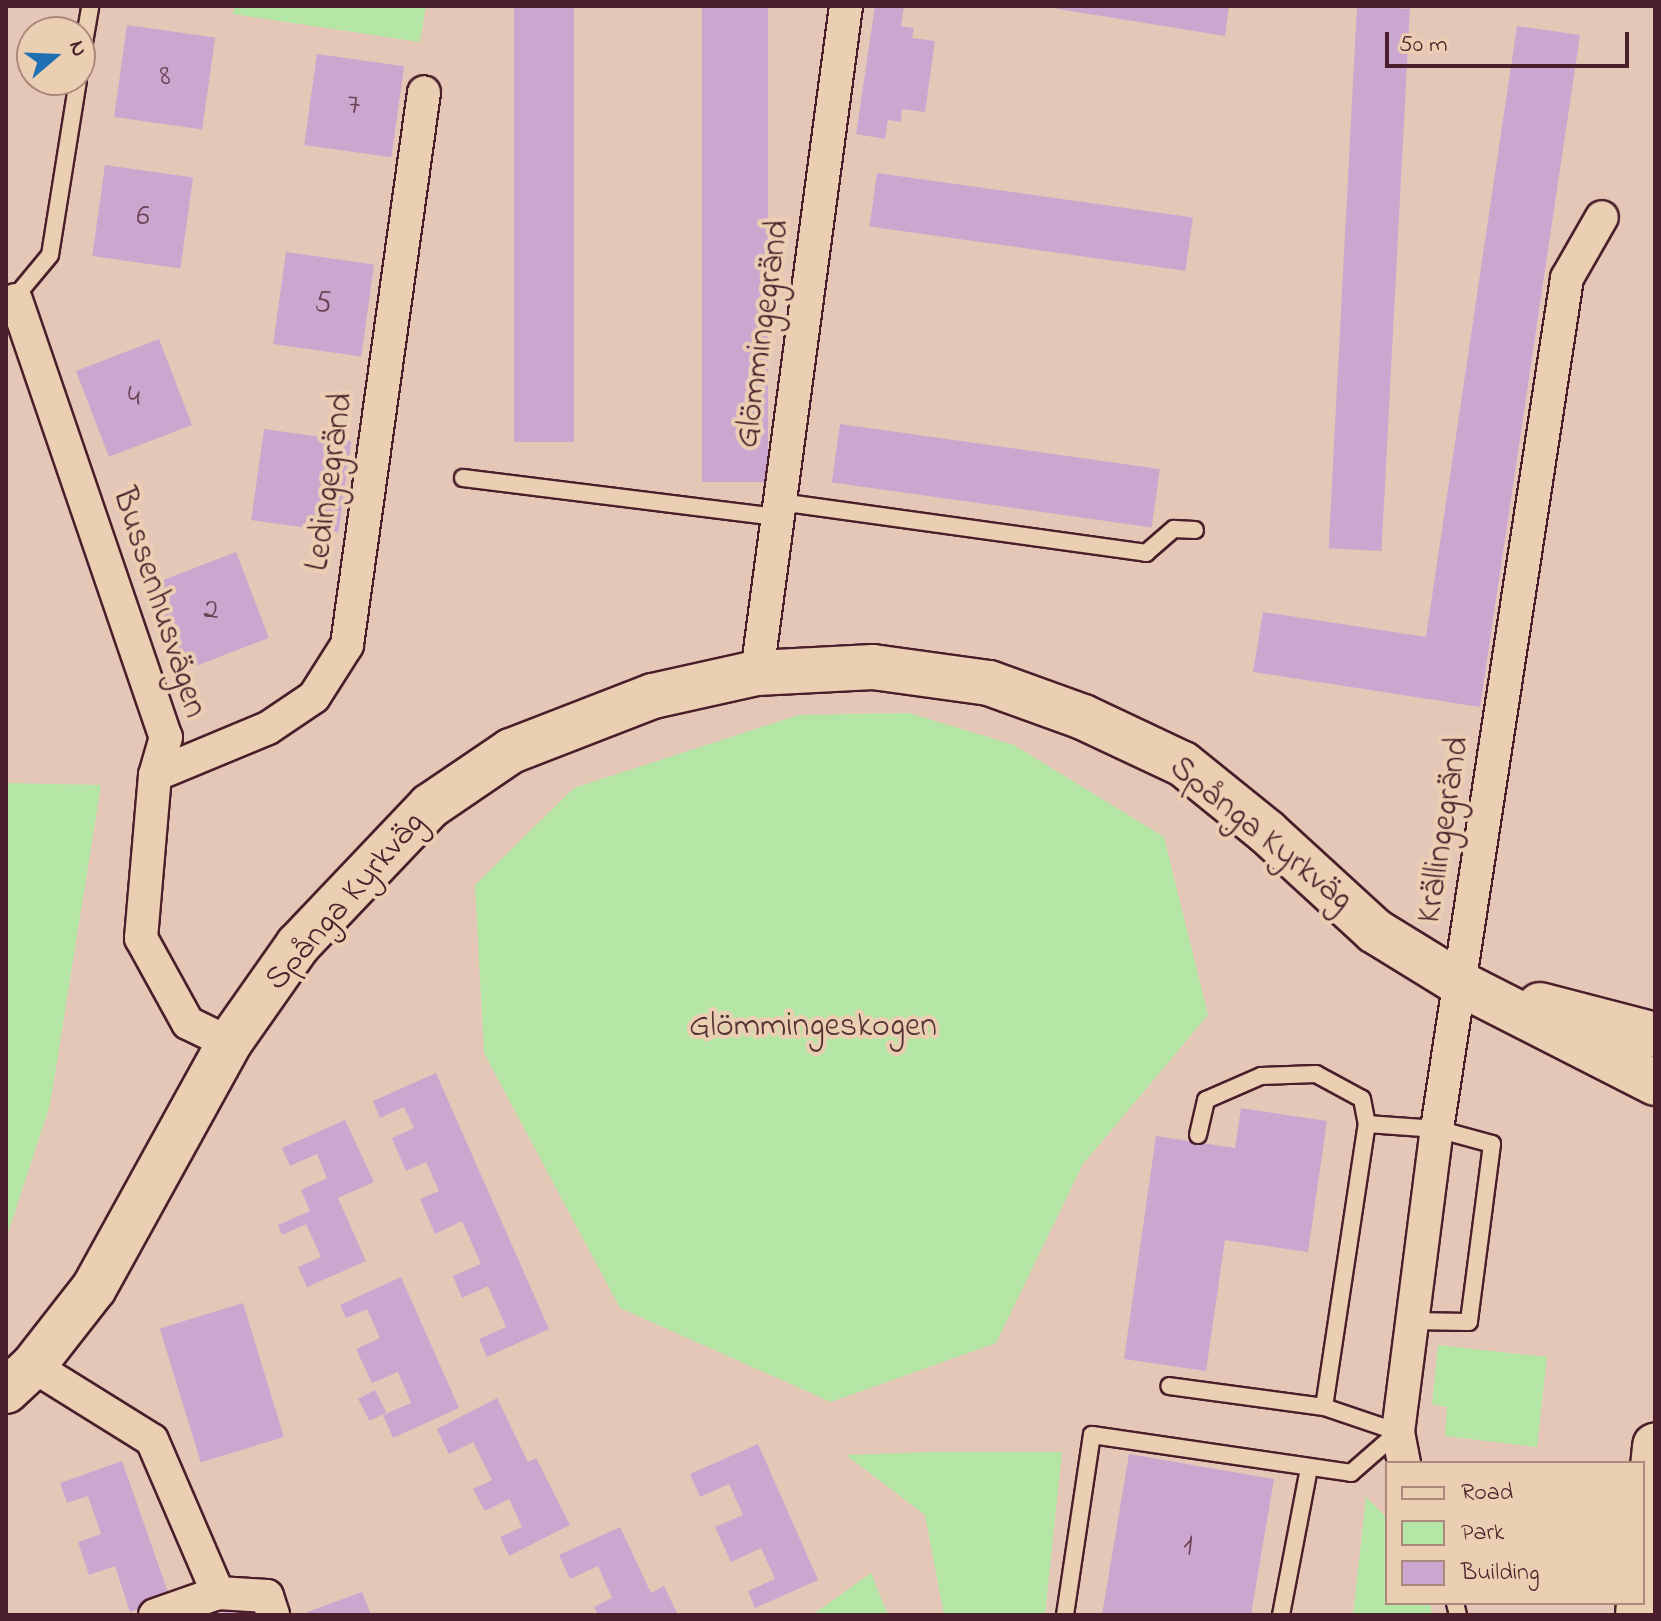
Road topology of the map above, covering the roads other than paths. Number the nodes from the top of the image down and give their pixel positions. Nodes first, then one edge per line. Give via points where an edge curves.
1 (846, 6) edge
2 (90, 8) dead end
3 (89, 16) edge
4 (424, 92) dead end
5 (75, 96) edge
6 (1602, 217) dead end
7 (11, 302) edge
8 (463, 478) dead end
9 (779, 510) junction
10 (1195, 530) dead end
11 (757, 673) junction
12 (155, 775) junction
13 (1461, 984) junction
14 (1655, 1035) edge
15 (229, 1043) junction
16 (1655, 1083) edge
17 (1367, 1124) junction
18 (1437, 1129) junction
19 (1198, 1135) dead end
20 (1411, 1321) junction
21 (20, 1379) edge
22 (1169, 1386) dead end
23 (1324, 1407) junction
24 (1655, 1446) edge
25 (1401, 1448) edge
26 (1309, 1468) junction
27 (1645, 1547) edge
28 (218, 1593) junction
29 (155, 1615) edge
30 (273, 1615) edge
31 (1065, 1615) edge
32 (1281, 1615) edge

1 - 9 street, Glömmingegränd
2 - 3 lane
4 - 12 street, Ledingegränd via 347,645 314,697 268,728 201,751
5 - 7 lane via 50,255
6 - 13 street, Krällingegränd via 1567,278
7 - 12 street, Bussenhusvägen via 166,737
8 - 9 lane
9 - 10 lane via 1146,553 1174,529
9 - 11 street, Glömmingegränd
11 - 13 street, Spånga Kyrkväg via 873,667 989,683 1083,717 1183,764 1375,931
11 - 15 street, Spånga Kyrkväg via 653,696 511,751 430,806 298,945
12 - 15 street, Bussenhusvägen via 141,938 188,1023
13 - 14 street, Spånga Kyrkväg
13 - 16 street, Spånga Kyrkväg
13 - 18 street, Krällingegränd
15 - 21 street, Spånga Kyrkväg via 94,1288
17 - 18 lane
17 - 19 lane via 1362,1099 1316,1074 1261,1076 1206,1100
17 - 23 lane
18 - 20 street, Krällingegränd
18 - 20 lane via 1492,1144 1469,1322
20 - 25 street, Krällingegränd
21 - 28 street, Spånga Kyrkväg via 152,1440
22 - 23 lane
23 - 25 lane
24 - 27 street
25 - 26 lane via 1351,1473
26 - 31 lane via 1092,1435
26 - 32 lane
28 - 29 street
28 - 30 street via 267,1596

